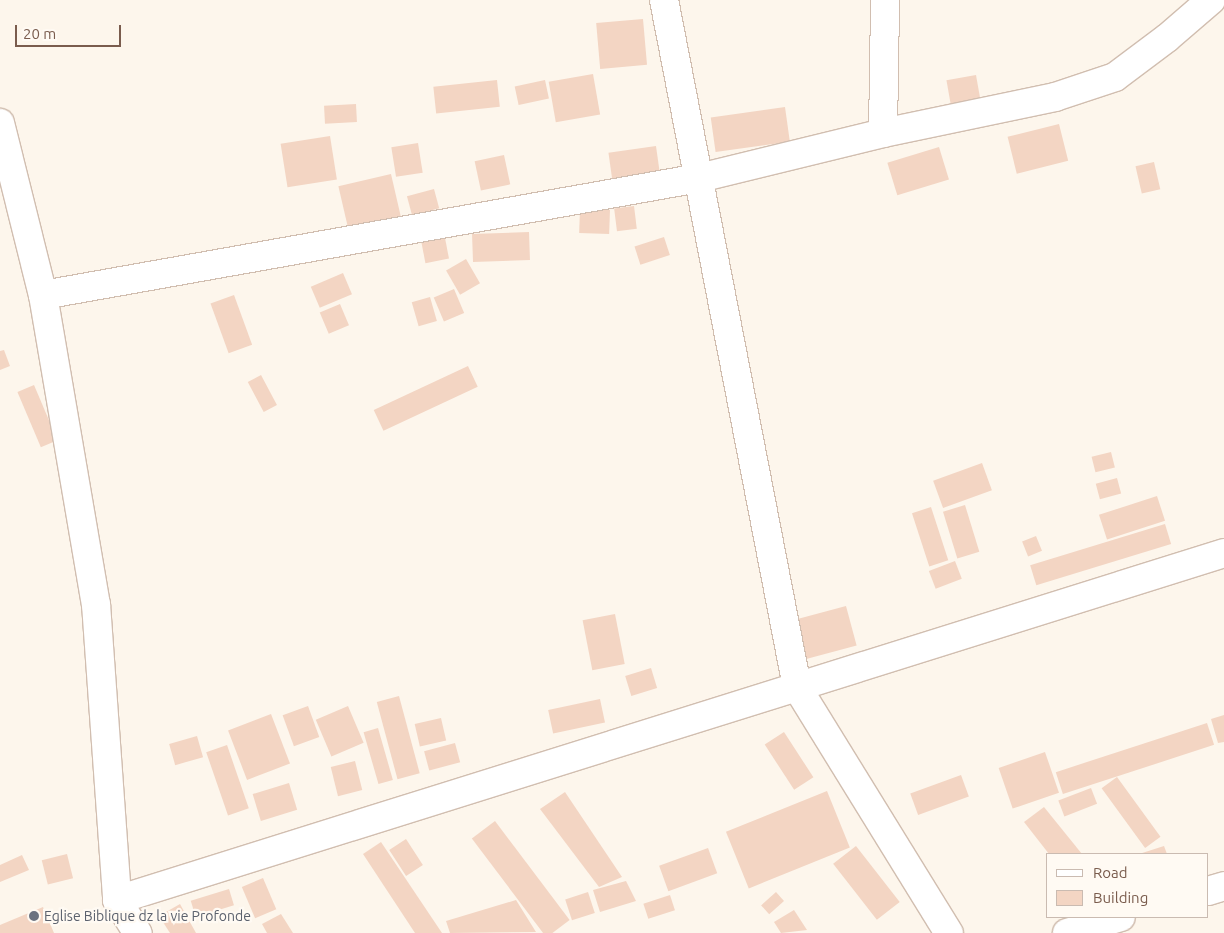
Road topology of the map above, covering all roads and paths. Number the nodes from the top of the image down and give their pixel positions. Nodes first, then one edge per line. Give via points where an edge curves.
1 (664, 0) edge
2 (885, 0) edge
3 (1211, 0) edge
4 (0, 123) edge
5 (883, 133) junction
6 (699, 178) junction
7 (43, 295) junction
8 (1224, 553) edge
9 (797, 687) junction
10 (1224, 886) edge
11 (1209, 891) edge
12 (117, 900) junction
13 (1118, 918) edge
14 (138, 933) edge
15 (949, 933) edge
16 (1067, 933) edge

1 - 6 street
2 - 5 street
3 - 5 street via 1168,38 1115,77 1055,97
4 - 7 street
5 - 6 street
6 - 7 street
6 - 9 street
7 - 12 street via 96,604
8 - 9 street
9 - 12 street
9 - 15 street
10 - 11 street
12 - 14 street
13 - 16 street

